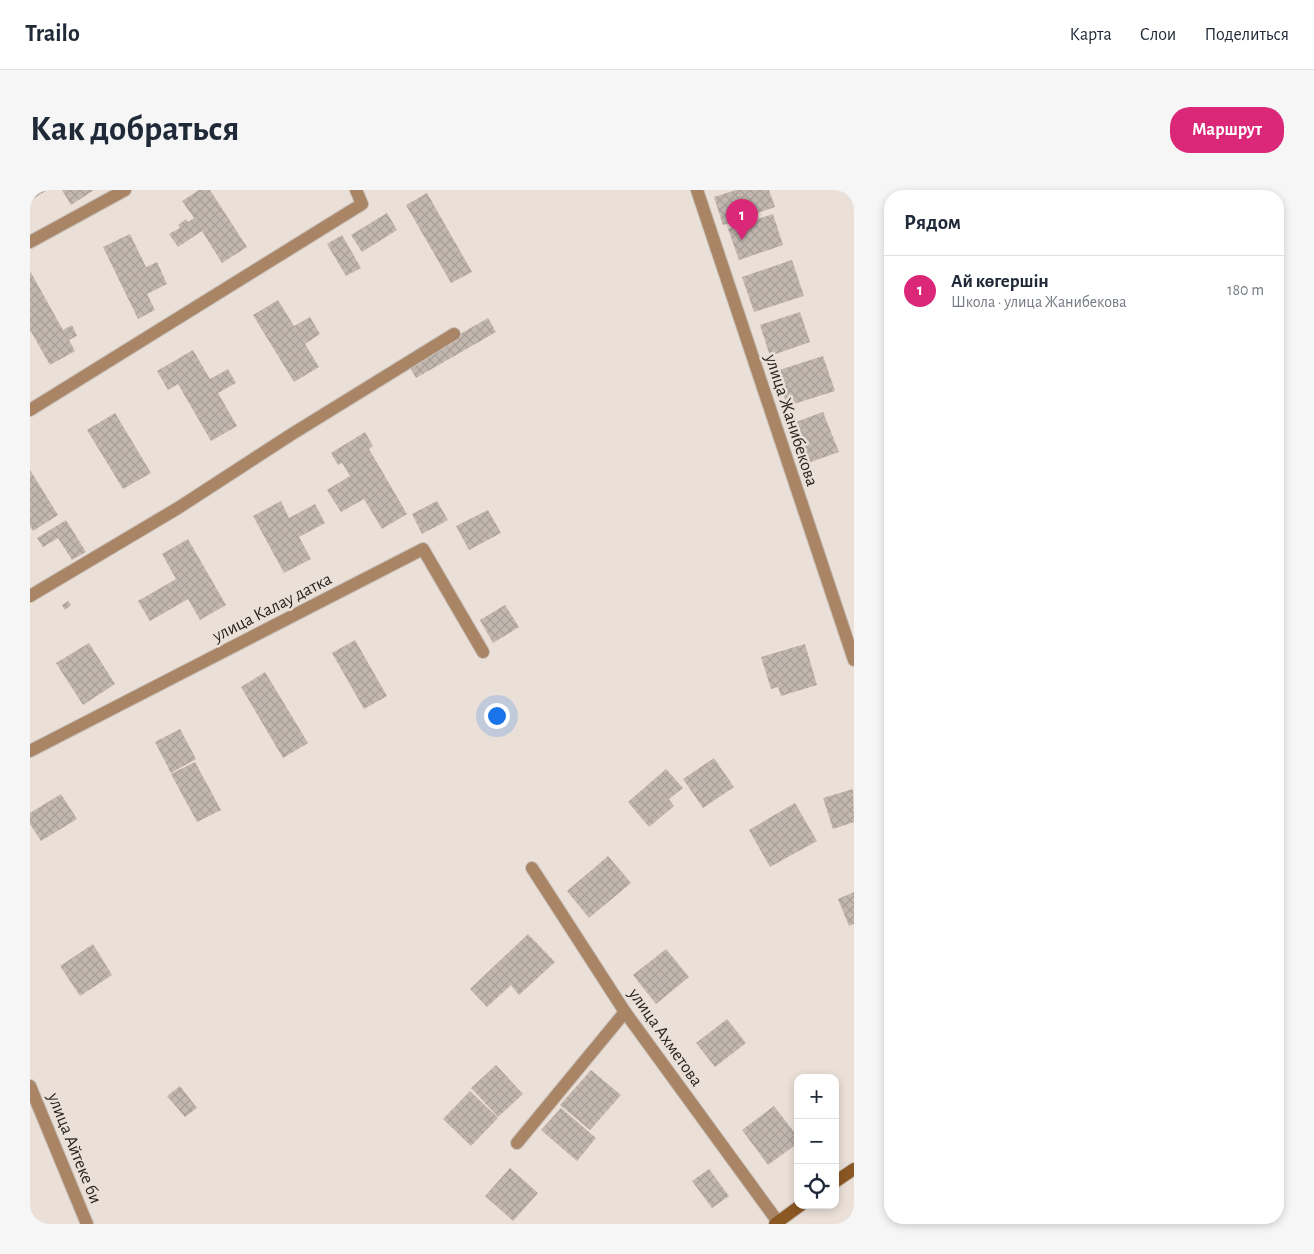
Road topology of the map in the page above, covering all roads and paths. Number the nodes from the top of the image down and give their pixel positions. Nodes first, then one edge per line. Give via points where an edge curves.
1 (125, 190) edge
2 (356, 190) edge
3 (697, 190) edge
4 (30, 242) edge
5 (454, 334) dead end
6 (30, 410) edge
7 (30, 596) edge
8 (483, 652) dead end
9 (854, 660) edge
10 (30, 751) edge
11 (532, 868) dead end
12 (625, 1012) junction
13 (30, 1086) edge
14 (517, 1143) dead end
15 (854, 1168) edge
16 (839, 1179) edge
17 (795, 1209) edge
18 (776, 1223) edge
19 (87, 1224) edge

1 - 4 street
2 - 6 street via 362,204
3 - 9 street, улица Жанибекова
5 - 7 street via 178,508
8 - 10 street, улица Калау датка via 423,549
11 - 12 street, улица Ахметова
12 - 14 street
12 - 18 street, улица Ахметова
13 - 19 street, улица Айтеке би
15 - 16 main road
17 - 18 main road, улица Ахметова

